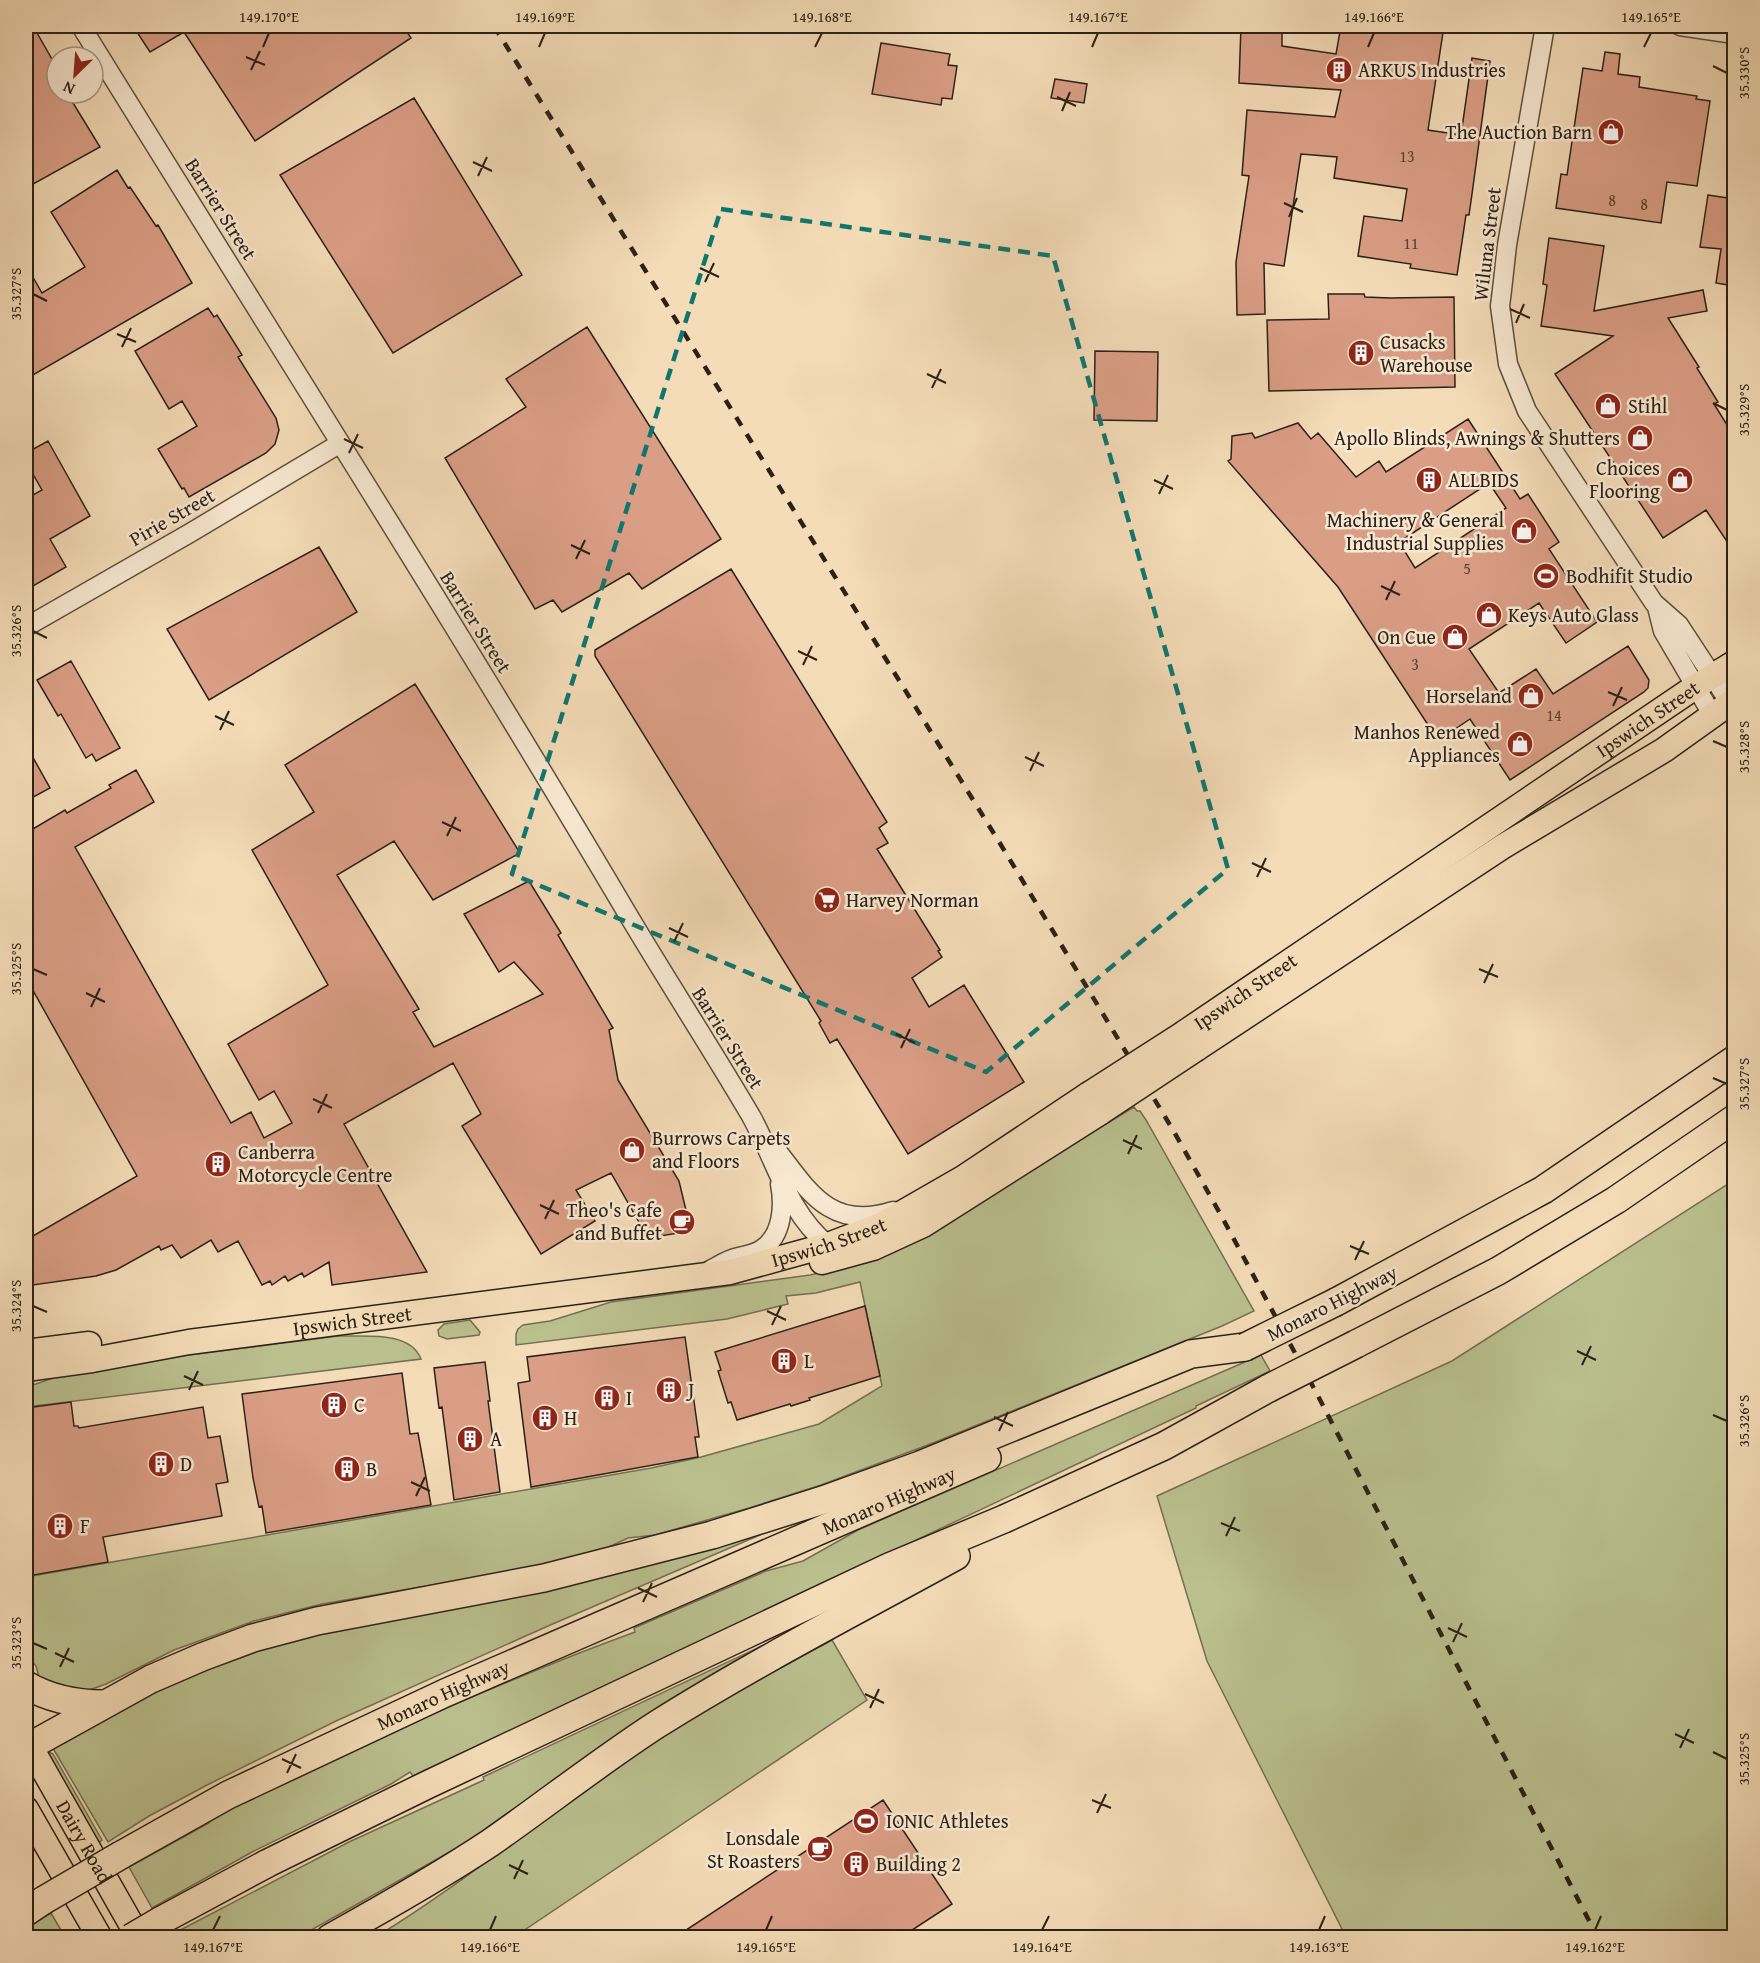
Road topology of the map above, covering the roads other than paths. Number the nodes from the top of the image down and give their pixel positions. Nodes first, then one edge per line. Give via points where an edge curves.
1 (81, 26) edge
2 (1545, 26) edge
3 (1680, 26) edge
4 (1734, 34) edge
5 (339, 444) junction
6 (26, 627) edge
7 (1734, 663) edge
8 (1704, 682) junction
9 (1726, 706) edge
10 (1472, 838) junction
11 (1485, 859) junction
12 (1190, 1041) junction
13 (1734, 1060) edge
14 (1095, 1103) junction
15 (752, 1119) junction
16 (1734, 1119) edge
17 (778, 1173) junction
18 (936, 1194) junction
19 (828, 1245) junction
20 (873, 1248) junction
21 (730, 1272) junction
22 (692, 1278) junction
23 (189, 1342) junction
24 (1245, 1347) junction
25 (26, 1352) edge
26 (26, 1369) edge
27 (1004, 1519) junction
28 (26, 1685) edge
29 (103, 1704) junction
30 (27, 1745) edge
31 (26, 1809) edge
32 (35, 1906) edge
33 (347, 1931) edge
34 (100, 1938) edge
35 (131, 1938) edge
36 (139, 1938) edge
37 (330, 1938) edge

1 - 5 street, Barrier Street
2 - 8 street, Wiluna Street via 1500,306 1508,364 1527,411 1657,607 1663,631
3 - 4 street
5 - 6 street, Pirie Street
5 - 15 street, Barrier Street
7 - 8 main road, Ipswich Street
8 - 9 street, Wiluna Street
8 - 10 main road, Ipswich Street
9 - 11 main road, Ipswich Street via 1664,750
10 - 11 main road
10 - 12 main road, Ipswich Street
11 - 12 main road, Ipswich Street
12 - 14 main road, Ipswich Street, bridge
13 - 24 highway, Monaro Highway, bridge via 1543,1190
14 - 18 main road, Ipswich Street
14 - 20 main road, Ipswich Street via 946,1211
15 - 17 street, Barrier Street
15 - 18 street via 817,1200 836,1212 860,1217 882,1214
16 - 27 highway, bridge via 1616,1200 1498,1271 1164,1446
17 - 19 street, Barrier Street via 805,1221
17 - 22 street via 781,1214 768,1244 753,1254 733,1258
18 - 19 main road, Ipswich Street via 883,1224
19 - 20 main road via 842,1250
19 - 21 main road, Ipswich Street
20 - 21 main road, Ipswich Street via 800,1267
21 - 22 main road, Ipswich Street
22 - 23 main road, Ipswich Street
23 - 25 main road, Ipswich Street via 90,1344
23 - 26 main road, Ipswich Street
24 - 29 highway via 1191,1354 937,1458 766,1519 574,1571 264,1635 184,1664
24 - 32 highway, Monaro Highway, bridge via 445,1693 239,1790
27 - 33 highway via 989,1537 656,1725 488,1844
27 - 35 highway, bridge via 889,1567 429,1784 268,1863
28 - 29 highway via 66,1701
29 - 30 highway
30 - 36 main road, Dairy Road
31 - 34 main road, Dairy Road
33 - 37 highway

